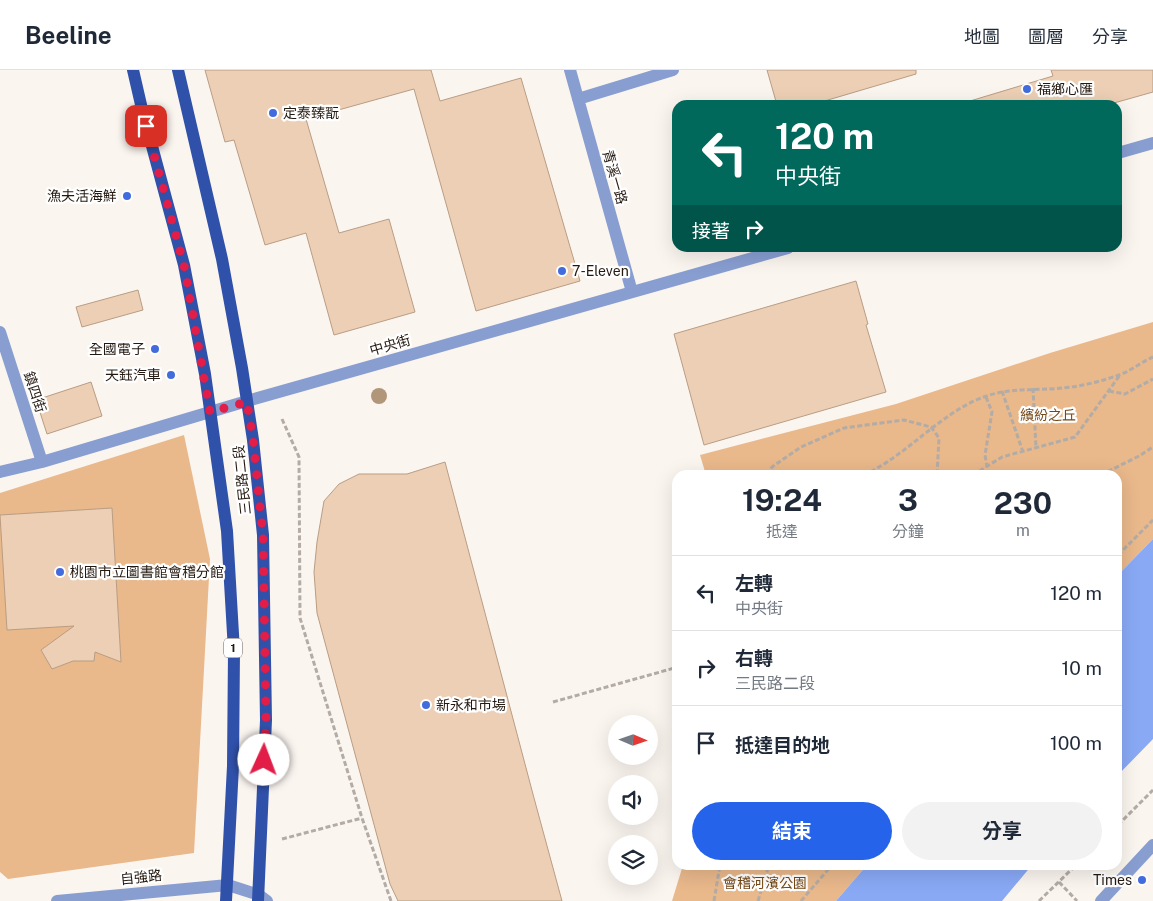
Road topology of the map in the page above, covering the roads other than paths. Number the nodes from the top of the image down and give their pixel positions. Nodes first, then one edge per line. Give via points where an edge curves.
1 (133, 70) edge
2 (178, 70) edge
3 (570, 70) edge
4 (673, 70) edge
5 (578, 99) junction
6 (1153, 143) edge
7 (1122, 152) edge
8 (774, 252) edge
9 (632, 292) junction
10 (0, 332) edge
11 (247, 402) junction
12 (210, 412) junction
13 (42, 462) junction
14 (0, 472) edge
15 (1153, 845) edge
16 (228, 885) junction
17 (261, 899) edge
18 (57, 901) edge
19 (226, 901) edge
20 (1101, 901) edge

1 - 12 main road, 三民路二段 / 1 via 184,265
2 - 11 main road, 三民路二段 via 222,259
3 - 5 street, 青溪一路
4 - 5 street
5 - 9 street, 青溪一路
6 - 7 street
8 - 9 street, 中央街
9 - 11 street, 中央街
10 - 13 street, 鎮四街
11 - 12 street, 中央街
11 - 17 main road, 三民路二段 via 263,545 266,720
12 - 13 street, 中央街
12 - 16 main road, 三民路二段 / 1 via 227,531 234,651
13 - 14 street, 中央街
15 - 20 street
16 - 17 street
16 - 18 street, 自強路
16 - 19 main road, 1

